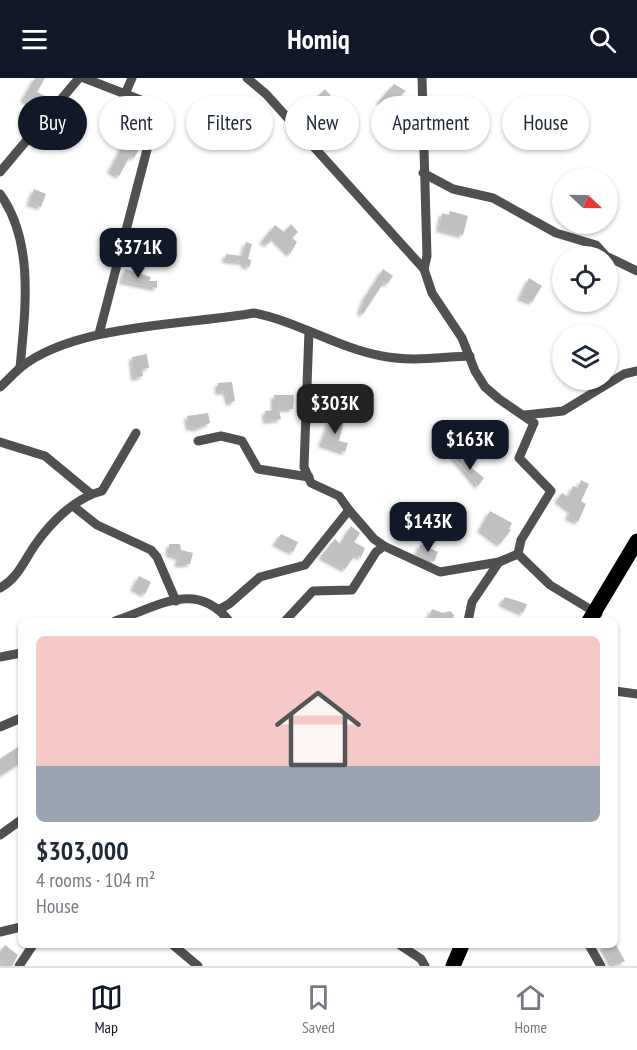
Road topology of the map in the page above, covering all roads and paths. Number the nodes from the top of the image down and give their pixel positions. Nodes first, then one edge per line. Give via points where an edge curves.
1 (79, 78) edge
2 (84, 78) edge
3 (132, 78) edge
4 (247, 78) edge
5 (422, 78) edge
6 (125, 94) junction
7 (0, 172) edge
8 (423, 172) junction
9 (0, 194) edge
10 (597, 246) edge
11 (618, 262) edge
12 (424, 269) junction
13 (637, 271) edge
14 (309, 331) junction
15 (99, 334) junction
16 (470, 356) junction
17 (20, 368) junction
18 (637, 371) edge
19 (0, 387) edge
20 (525, 415) junction
21 (136, 433) dead end
22 (198, 441) dead end
23 (0, 442) edge
24 (309, 477) junction
25 (91, 494) junction
26 (73, 506) junction
27 (349, 510) junction
28 (637, 541) edge
29 (384, 546) junction
30 (518, 555) junction
31 (499, 562) junction
32 (0, 588) edge
33 (176, 601) junction
34 (220, 609) junction
35 (124, 618) edge
36 (225, 618) edge
37 (288, 618) edge
38 (469, 618) edge
39 (595, 618) edge
40 (18, 653) edge
41 (0, 657) edge
42 (618, 687) edge
43 (618, 691) edge
44 (634, 694) edge
45 (18, 719) edge
46 (0, 728) edge
47 (18, 822) edge
48 (0, 835) edge
49 (18, 928) edge
50 (0, 932) edge
51 (31, 948) edge
52 (177, 948) edge
53 (404, 948) edge
54 (461, 948) edge
55 (591, 948) edge
56 (19, 966) edge
57 (198, 966) edge
58 (425, 966) edge
59 (453, 966) edge
60 (601, 966) edge

1 - 7 street
2 - 6 street
3 - 6 street
4 - 12 street via 266,94
5 - 8 street
6 - 15 street via 152,105 156,115
8 - 10 street via 453,189 494,198 556,232
8 - 12 street via 427,256
9 - 17 street via 20,237 24,279
11 - 13 street
12 - 16 street via 432,293
14 - 15 street via 254,313
14 - 16 street via 381,356
14 - 24 street via 304,467
15 - 17 street via 51,350
16 - 20 street via 485,387
17 - 19 street
18 - 20 street via 624,374 563,411
20 - 30 street via 535,428 519,458 551,491 520,540
21 - 25 street via 102,491
22 - 24 street via 221,436 242,441 258,469
23 - 25 street via 45,456
24 - 27 street via 311,483 339,496
25 - 26 street
26 - 32 street via 47,528 15,577
26 - 33 street via 97,525 151,550
27 - 29 street
27 - 34 street via 305,565 260,577
28 - 39 highway
29 - 31 street via 440,572
29 - 37 street via 352,590 313,591
30 - 31 street
30 - 39 street
31 - 38 street via 472,602
33 - 34 street via 200,598
33 - 35 street
34 - 36 street
40 - 41 street
42 - 44 street
43 - 44 street
45 - 46 street
47 - 48 street
49 - 50 street
51 - 56 street
52 - 57 street
53 - 58 street
54 - 59 highway
55 - 60 street

